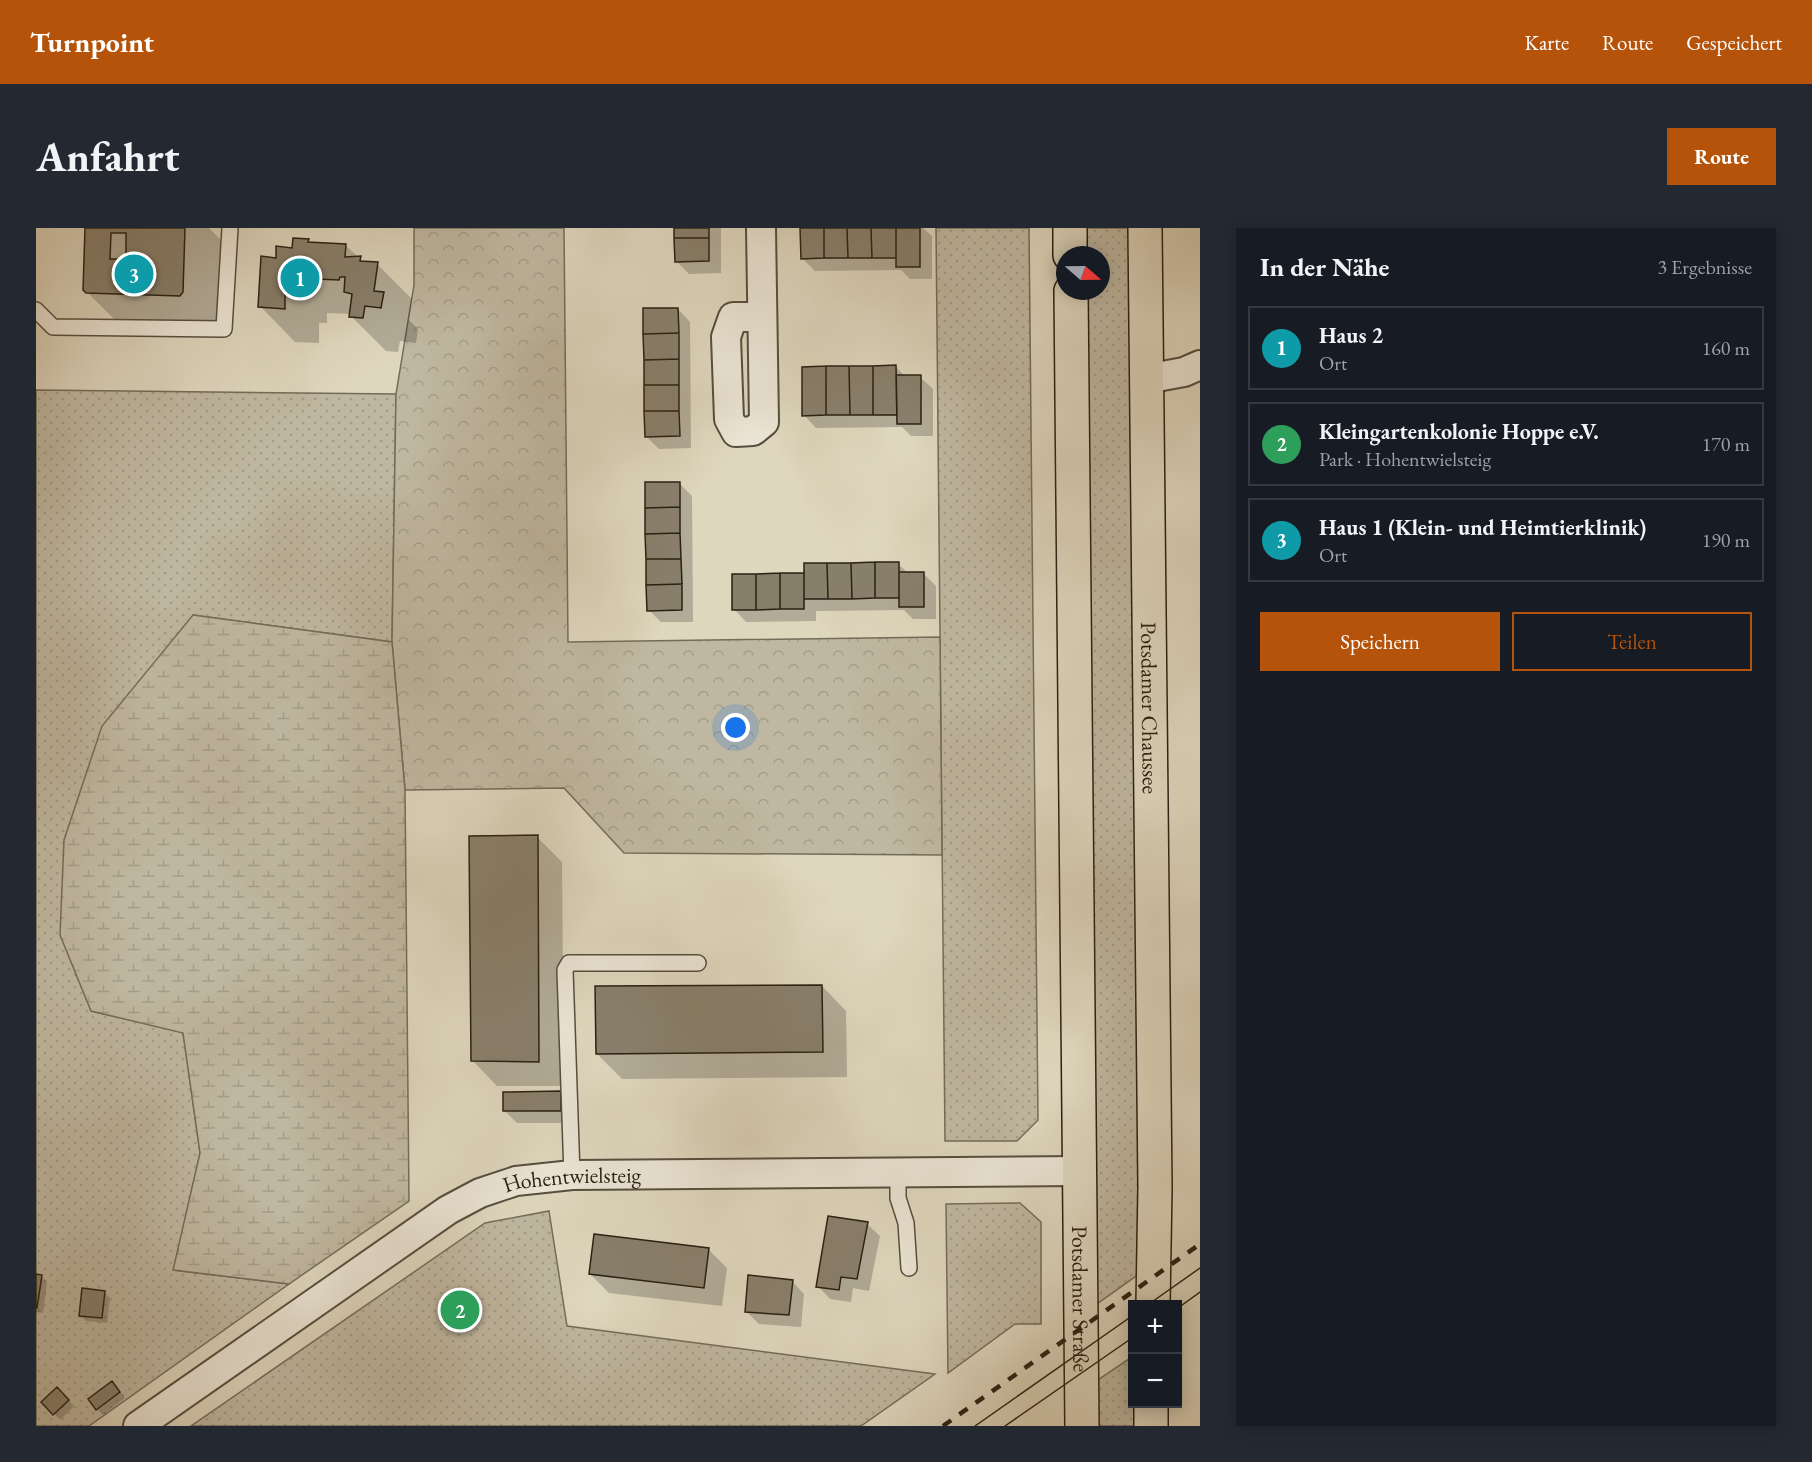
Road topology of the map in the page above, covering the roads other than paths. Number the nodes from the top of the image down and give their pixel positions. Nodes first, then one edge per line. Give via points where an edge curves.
1 (230, 228) edge
2 (760, 228) edge
3 (1070, 228) edge
4 (1145, 228) edge
5 (1070, 246) edge
6 (1071, 300) edge
7 (36, 310) edge
8 (762, 317) dead end
9 (1200, 365) edge
10 (1146, 379) junction
11 (698, 963) dead end
12 (1080, 1171) junction
13 (898, 1174) junction
14 (572, 1175) junction
15 (909, 1268) dead end
16 (1153, 1300) edge
17 (1151, 1408) edge
18 (138, 1426) edge
19 (1082, 1426) edge
20 (1151, 1426) edge

1 - 7 lane via 224,329 53,327
2 - 8 street
3 - 5 main road
4 - 10 main road, Potsdamer Chaussee
6 - 12 main road
9 - 10 street
10 - 16 main road, Potsdamer Chaussee
11 - 14 lane via 567,966
12 - 13 street, Hohentwielsteig
12 - 19 main road, Potsdamer Straße
13 - 14 street, Hohentwielsteig
13 - 15 lane
14 - 18 street, Hohentwielsteig via 516,1181 480,1192 448,1210
17 - 20 main road

